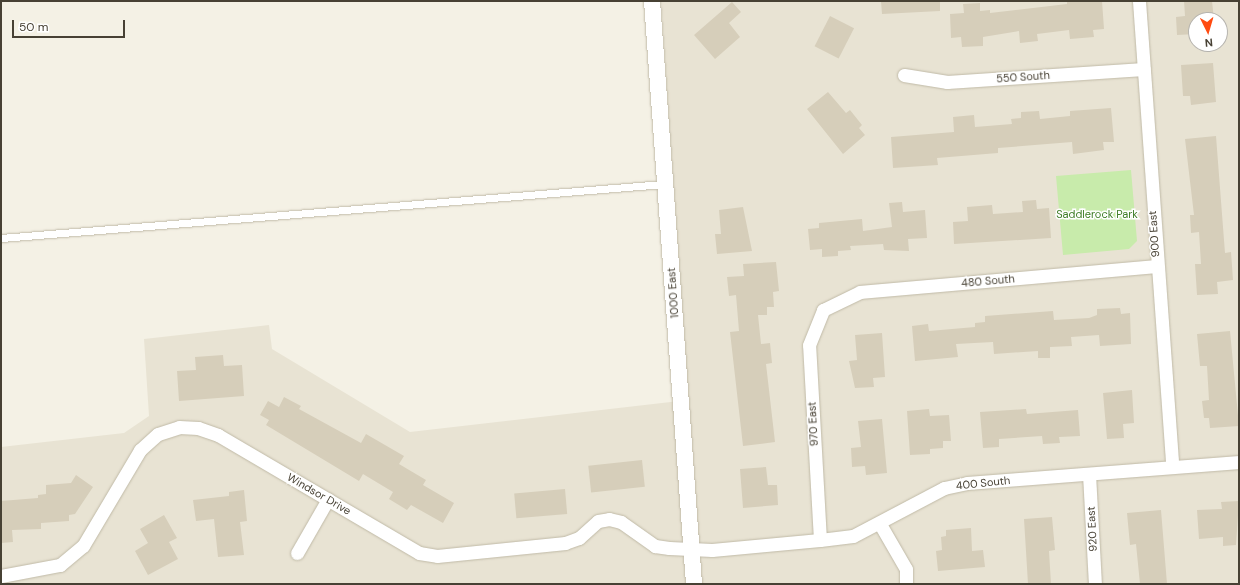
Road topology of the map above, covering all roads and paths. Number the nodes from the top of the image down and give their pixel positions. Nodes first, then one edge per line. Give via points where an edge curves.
1 (652, 1) edge
2 (1139, 1) edge
3 (1144, 69) junction
4 (904, 75) dead end
5 (664, 184) junction
6 (1, 238) edge
7 (1156, 266) junction
8 (823, 310) joint
9 (1239, 462) edge
10 (1172, 467) junction
11 (1089, 474) junction
12 (328, 499) junction
13 (880, 524) junction
14 (820, 540) junction
15 (692, 549) junction
16 (297, 553) dead end
17 (1, 576) edge
18 (694, 584) edge
19 (906, 584) edge
20 (1095, 584) edge

1 - 5 street, 1000 East
2 - 3 street, 900 East
3 - 4 street, 550 South via 947,82
3 - 7 street, 900 East
5 - 6 lane
5 - 15 street, 1000 East
7 - 8 street, 480 South via 860,292
7 - 10 street, 900 East
8 - 14 street, 970 East via 809,345
9 - 10 street, 400 South
10 - 11 street, 400 South
11 - 13 street, 400 South via 944,488
11 - 20 street, 920 East
12 - 15 street, Windsor Drive via 419,553 437,556 566,543 579,538 598,521 609,519 620,522 655,546
12 - 16 street
12 - 17 street, Windsor Drive via 218,435 198,428 179,427 158,434 140,450 97,525 77,551 60,565
13 - 14 street, 400 South via 853,536
13 - 19 street via 906,569
14 - 15 street, 400 South
15 - 18 street, 1000 East

